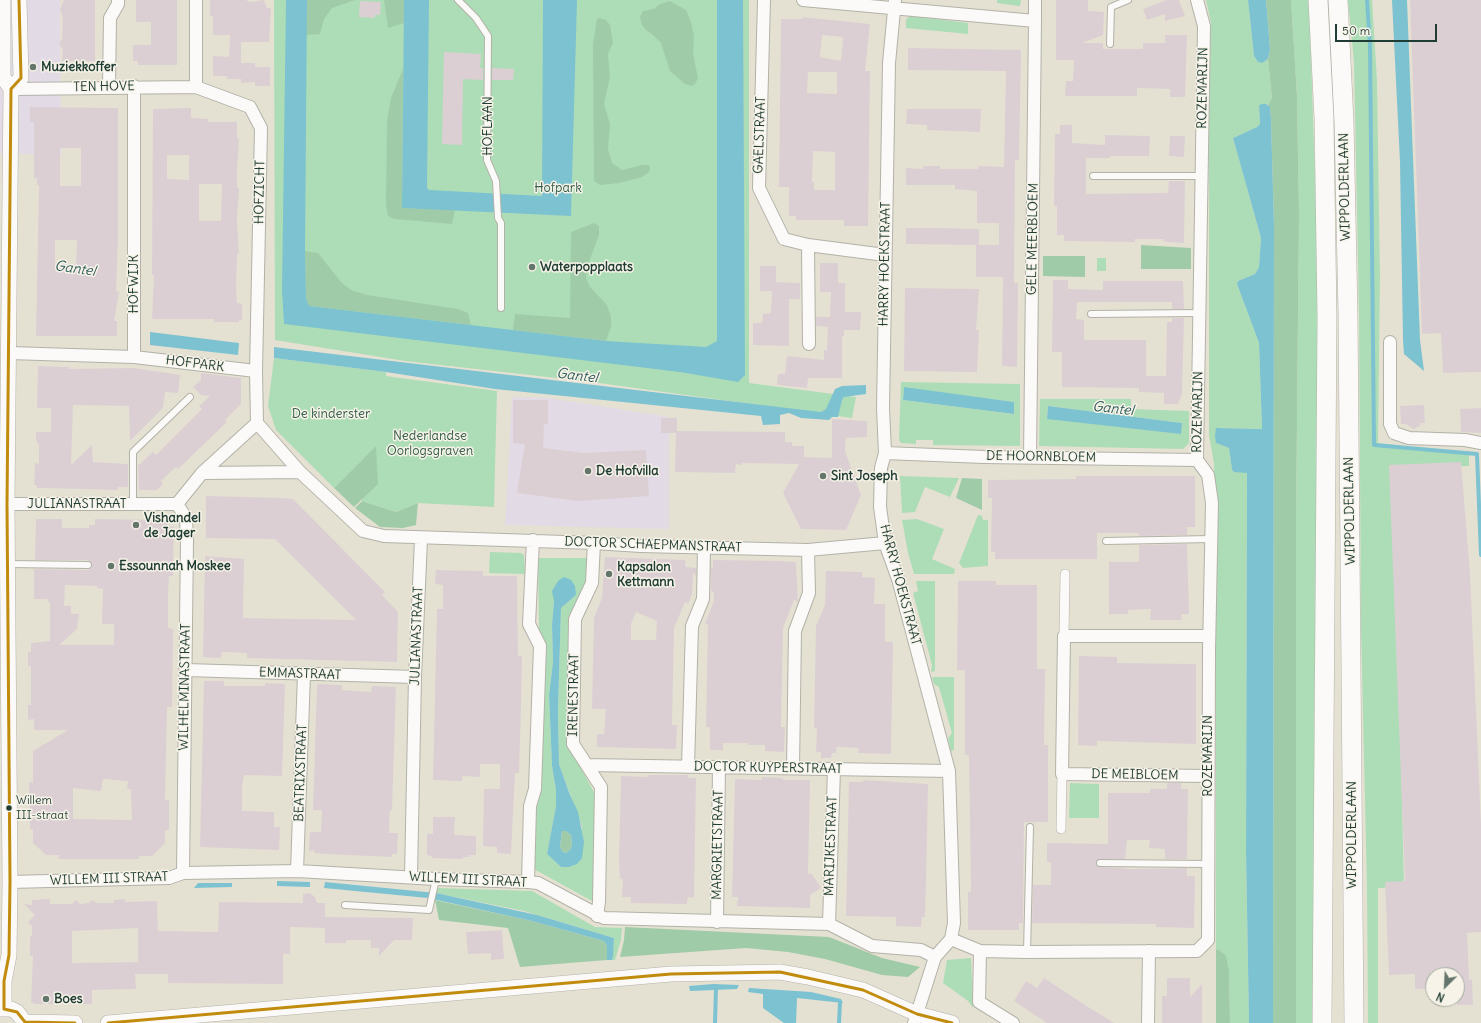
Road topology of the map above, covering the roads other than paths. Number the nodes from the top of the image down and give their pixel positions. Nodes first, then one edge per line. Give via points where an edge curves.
1 (3, 0) edge
2 (20, 0) edge
3 (118, 0) edge
4 (196, 0) edge
5 (458, 0) edge
6 (764, 0) edge
7 (803, 0) edge
8 (1035, 0) edge
9 (1128, 0) edge
10 (1197, 0) edge
11 (1318, 0) edge
12 (1338, 0) edge
13 (895, 4) edge
14 (1, 18) edge
15 (1035, 21) junction
16 (1110, 44) dead end
17 (5, 81) edge
18 (109, 86) junction
19 (134, 86) junction
20 (196, 87) junction
21 (1093, 176) dead end
22 (1202, 176) junction
23 (808, 245) junction
24 (885, 255) junction
25 (5, 273) edge
26 (501, 308) dead end
27 (1200, 313) junction
28 (1091, 314) dead end
29 (1390, 342) dead end
30 (809, 344) dead end
31 (10, 353) junction
32 (134, 357) junction
33 (256, 371) junction
34 (190, 397) dead end
35 (257, 423) junction
36 (1481, 443) edge
37 (885, 452) junction
38 (1030, 457) junction
39 (1197, 460) junction
40 (300, 472) junction
41 (202, 473) junction
42 (7, 504) junction
43 (177, 504) junction
44 (133, 505) junction
45 (421, 539) junction
46 (1211, 539) junction
47 (533, 540) junction
48 (1106, 541) dead end
49 (594, 542) junction
50 (886, 543) junction
51 (704, 548) junction
52 (808, 550) junction
53 (4, 564) edge
54 (88, 565) dead end
55 (1065, 574) dead end
56 (1064, 636) junction
57 (1209, 636) junction
58 (186, 670) junction
59 (304, 674) junction
60 (415, 677) junction
61 (587, 765) junction
62 (688, 767) junction
63 (719, 767) junction
64 (793, 768) junction
65 (834, 769) junction
66 (949, 771) junction
67 (1062, 774) junction
68 (1208, 776) junction
69 (1030, 827) dead end
70 (1060, 830) dead end
71 (1100, 863) dead end
72 (1208, 864) junction
73 (297, 871) junction
74 (183, 873) junction
75 (412, 877) junction
76 (436, 879) junction
77 (10, 882) junction
78 (528, 882) junction
79 (346, 905) dead end
80 (597, 916) junction
81 (717, 922) junction
82 (829, 924) junction
83 (951, 939) junction
84 (980, 951) junction
85 (1149, 951) junction
86 (1027, 952) junction
87 (936, 957) junction
88 (2, 1009) edge
89 (916, 1018) edge
90 (25, 1023) edge
91 (75, 1023) edge
92 (108, 1023) edge
93 (930, 1023) edge
94 (952, 1023) edge
95 (1013, 1023) edge
96 (1148, 1023) edge
97 (1322, 1023) edge
98 (1354, 1023) edge

1 - 14 street
2 - 17 street via 21,78
3 - 18 street via 110,18
4 - 20 street
5 - 26 lane, HOFLAAN via 476,18 488,36 487,160 496,181 498,218 501,223
6 - 23 street, GAELSTRAAT via 759,188 784,239
7 - 13 street
8 - 15 street, GELE MEERBLOEM
9 - 16 lane via 1111,6
10 - 22 street, ROZEMARIJN via 1204,26
11 - 97 main road, WIPPOLDERLAAN via 1324,118 1327,317
12 - 98 main road, WIPPOLDERLAAN via 1344,122 1348,308
13 - 15 street
13 - 24 street, HARRY HOEKSTRAAT via 889,63
14 - 17 street
15 - 38 street, GELE MEERBLOEM
17 - 18 street, TEN HOVE
17 - 25 street
18 - 19 street, TEN HOVE
19 - 20 street, TEN HOVE
19 - 32 street, HOFWIJK
20 - 33 street, HOFZICHT via 250,108 261,128
21 - 22 lane
22 - 27 street, ROZEMARIJN
23 - 24 street, GAELSTRAAT
23 - 30 street
24 - 37 street, HARRY HOEKSTRAAT
25 - 31 street
27 - 28 lane
27 - 39 street, ROZEMARIJN
29 - 36 street via 1390,424 1394,433 1409,438
31 - 32 street
31 - 42 street
32 - 33 street, HOFPARK
33 - 35 street, HOFZICHT
34 - 44 lane via 133,452
35 - 40 street
35 - 41 street
37 - 38 street, DE HOORNBLOEM
37 - 50 street, HARRY HOEKSTRAAT via 881,468 880,507
38 - 39 street, DE HOORNBLOEM
39 - 46 street, ROZEMARIJN via 1208,475 1212,503
40 - 41 street
40 - 45 street via 363,531 384,536
41 - 43 street
42 - 44 street, JULIANASTRAAT
42 - 53 street
43 - 44 street, JULIANASTRAAT
43 - 58 street, WILHELMINASTRAAT via 186,518
45 - 47 street, DOCTOR SCHAEPMANSTRAAT
45 - 60 street, JULIANASTRAAT
46 - 48 lane
46 - 57 street, ROZEMARIJN
47 - 49 street, DOCTOR SCHAEPMANSTRAAT
47 - 78 street via 529,624 540,646 535,789 530,806
49 - 51 street, DOCTOR SCHAEPMANSTRAAT
49 - 61 street, IRENESTRAAT via 592,583 575,619 573,744
50 - 52 street, DOCTOR SCHAEPMANSTRAAT
50 - 66 street, HARRY HOEKSTRAAT
51 - 52 street, DOCTOR SCHAEPMANSTRAAT
51 - 62 street via 703,599 692,626
52 - 64 street via 810,593 795,631
53 - 54 lane
53 - 77 street via 7,831
55 - 56 street
56 - 57 street
56 - 67 street
57 - 68 street, ROZEMARIJN
58 - 59 street, EMMASTRAAT
58 - 74 street, WILHELMINASTRAAT
59 - 60 street, EMMASTRAAT
59 - 73 street, BEATRIXSTRAAT
60 - 75 street, JULIANASTRAAT
61 - 62 street, DOCTOR KUYPERSTRAAT
61 - 80 street, IRENESTRAAT via 601,787
62 - 63 street, DOCTOR KUYPERSTRAAT
63 - 64 street, DOCTOR KUYPERSTRAAT
63 - 81 street, MARGRIETSTRAAT
64 - 65 street, DOCTOR KUYPERSTRAAT
65 - 66 street, DOCTOR KUYPERSTRAAT
65 - 82 street, MARIJKESTRAAT
66 - 83 street, HARRY HOEKSTRAAT via 954,923
67 - 68 street, DE MEIBLOEM
67 - 70 street
68 - 72 street, ROZEMARIJN
69 - 86 lane
71 - 72 lane
72 - 85 street, ROZEMARIJN via 1208,940 1197,951
73 - 74 street, WILLEM III STRAAT
73 - 75 street, WILLEM III STRAAT
74 - 77 street, WILLEM III STRAAT via 169,878
75 - 76 street, WILLEM III STRAAT
76 - 78 street, WILLEM III STRAAT
76 - 79 lane via 429,910
77 - 88 street via 9,955
78 - 80 street, WILLEM III STRAAT via 538,883
80 - 81 street, WILLEM III STRAAT
81 - 82 street, WILLEM III STRAAT
82 - 87 street, WILLEM III STRAAT via 872,946 921,950
83 - 84 street, ROZEMARIJN
83 - 87 street
84 - 86 street, ROZEMARIJN
84 - 95 street via 979,1002
85 - 86 street, ROZEMARIJN
85 - 96 street
87 - 89 street
88 - 90 street via 17,1012
89 - 92 street via 863,990 808,976 780,972 671,974
89 - 93 street
89 - 94 street
90 - 91 street

